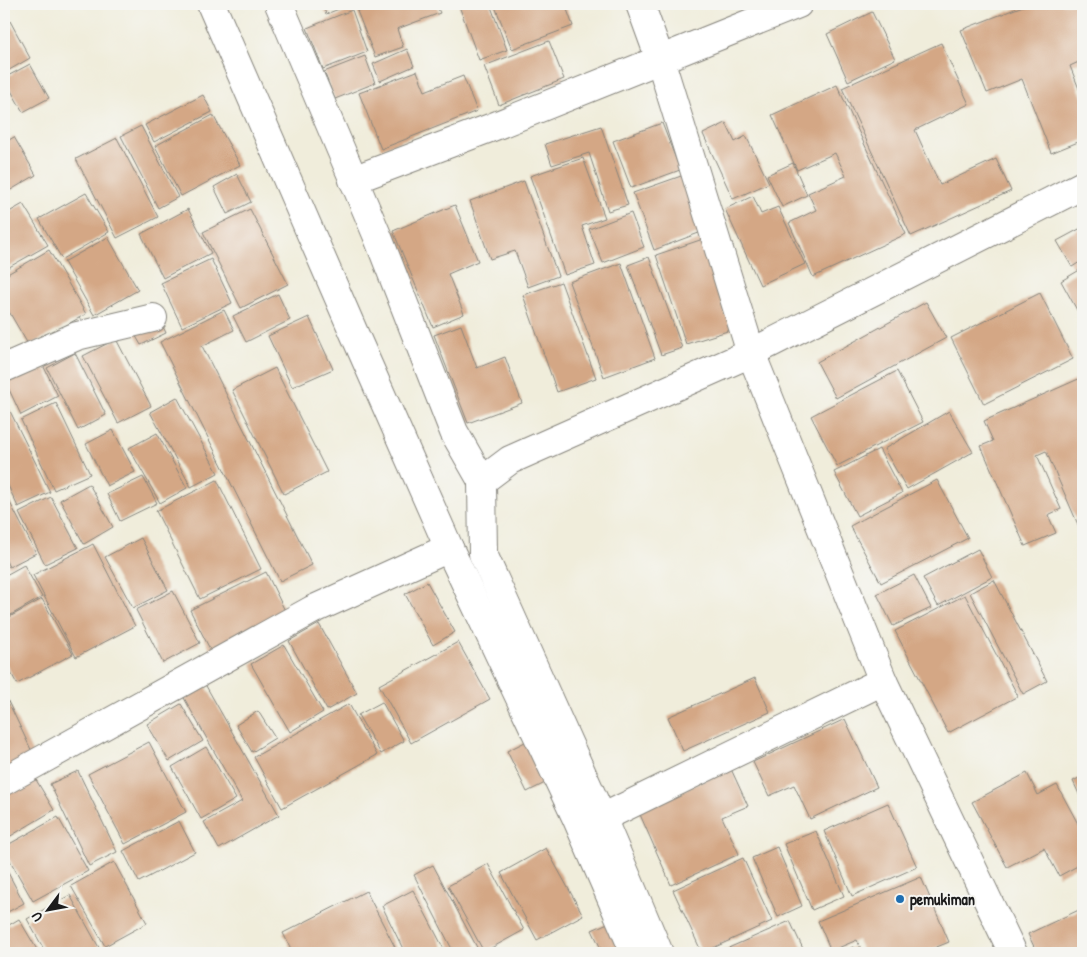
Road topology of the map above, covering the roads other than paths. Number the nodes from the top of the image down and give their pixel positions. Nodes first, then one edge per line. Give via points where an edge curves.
1 (211, 4) edge
2 (279, 4) edge
3 (640, 4) edge
4 (798, 4) edge
5 (660, 59) junction
6 (353, 180) junction
7 (1083, 185) edge
8 (153, 318) dead end
9 (751, 353) junction
10 (4, 368) edge
11 (482, 481) junction
12 (449, 548) junction
13 (884, 681) junction
14 (4, 781) edge
15 (602, 818) junction
16 (635, 953) edge
17 (659, 953) edge
18 (1013, 953) edge

1 - 12 street
2 - 6 street
3 - 5 street
4 - 5 street
5 - 6 street
5 - 9 street
6 - 11 street via 454,432
7 - 9 street
8 - 10 street via 77,336
9 - 11 street via 510,460
9 - 13 street
11 - 15 street via 482,554
12 - 14 street via 312,610
12 - 16 street via 576,817
13 - 15 street
13 - 18 street
15 - 17 street

